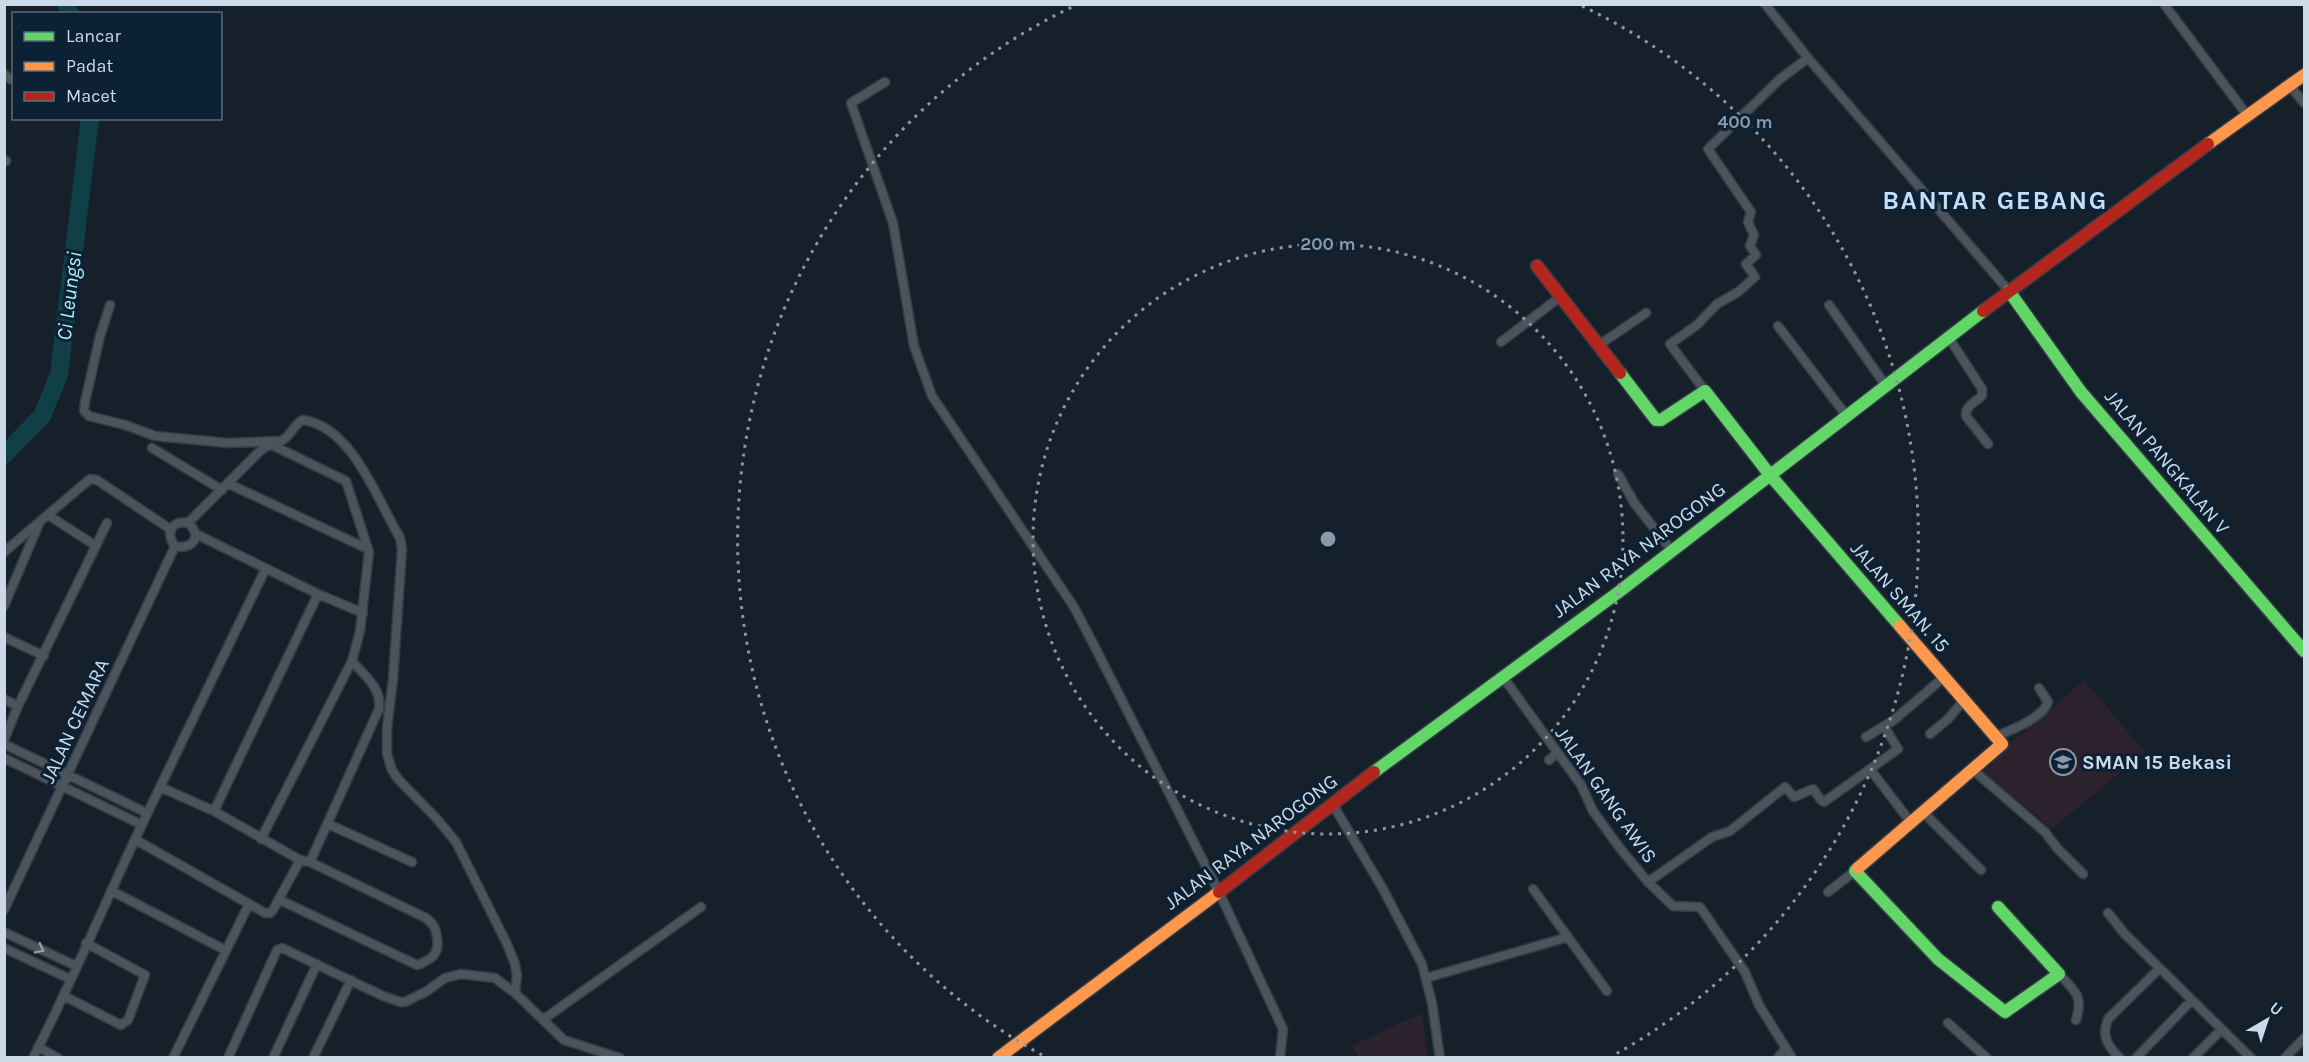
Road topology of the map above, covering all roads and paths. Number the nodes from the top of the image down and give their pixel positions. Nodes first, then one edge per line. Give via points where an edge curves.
1 (1765, 4) edge
2 (2164, 4) edge
3 (1808, 58) junction
4 (2304, 75) edge
5 (885, 82) dead end
6 (2290, 86) junction
7 (2304, 103) edge
8 (2247, 115) junction
9 (1537, 266) dead end
10 (2009, 291) junction
11 (1560, 297) junction
12 (110, 305) dead end
13 (1828, 305) dead end
14 (1646, 313) dead end
15 (1778, 326) dead end
16 (1948, 338) junction
17 (1501, 342) dead end
18 (1599, 345) junction
19 (1886, 386) junction
20 (1704, 391) junction
21 (1846, 415) junction
22 (1988, 444) dead end
23 (152, 448) dead end
24 (1618, 474) dead end
25 (1770, 475) junction
26 (225, 487) junction
27 (48, 515) junction
28 (40, 522) junction
29 (107, 523) dead end
30 (188, 523) junction
31 (170, 530) junction
32 (196, 534) junction
33 (96, 546) junction
34 (175, 546) junction
35 (368, 549) junction
36 (1672, 551) junction
37 (4, 552) edge
38 (266, 568) junction
39 (318, 594) junction
40 (4, 606) edge
41 (363, 613) junction
42 (4, 637) edge
43 (2304, 651) edge
44 (44, 656) junction
45 (352, 661) junction
46 (1503, 677) junction
47 (1944, 677) junction
48 (2040, 688) dead end
49 (4, 699) edge
50 (1964, 700) junction
51 (18, 706) junction
52 (1884, 726) junction
53 (1930, 734) dead end
54 (1866, 737) dead end
55 (1999, 740) junction
56 (4, 742) edge
57 (1557, 753) junction
58 (4, 758) edge
59 (1549, 760) dead end
60 (1870, 769) junction
61 (1972, 769) junction
62 (68, 775) junction
63 (63, 786) junction
64 (160, 787) junction
65 (1333, 805) junction
66 (214, 811) junction
67 (147, 813) junction
68 (1924, 813) junction
69 (328, 824) junction
70 (1912, 824) junction
71 (142, 825) junction
72 (261, 838) junction
73 (136, 840) junction
74 (300, 860) junction
75 (310, 862) junction
76 (412, 862) dead end
77 (1981, 870) dead end
78 (1855, 871) junction
79 (2083, 874) dead end
80 (1648, 882) junction
81 (1533, 889) dead end
82 (112, 891) junction
83 (1828, 891) dead end
84 (1219, 892) junction
85 (280, 900) junction
86 (249, 904) junction
87 (701, 907) dead end
88 (1998, 907) dead end
89 (4, 909) edge
90 (2108, 913) dead end
91 (4, 932) edge
92 (1568, 937) junction
93 (86, 943) junction
94 (4, 948) edge
95 (225, 950) junction
96 (317, 964) junction
97 (76, 966) junction
98 (2159, 969) junction
99 (2059, 974) junction
100 (1426, 978) junction
101 (70, 980) junction
102 (351, 980) junction
103 (1607, 991) dead end
104 (515, 993) junction
105 (64, 996) junction
106 (2191, 1001) junction
107 (544, 1019) junction
108 (2076, 1020) dead end
109 (1948, 1023) dead end
110 (2221, 1030) junction
111 (2304, 1038) edge
112 (38, 1047) junction
113 (1786, 1048) junction
114 (33, 1058) edge
115 (58, 1058) edge
116 (173, 1058) edge
117 (228, 1058) edge
118 (273, 1058) edge
119 (313, 1058) edge
120 (620, 1058) edge
121 (998, 1058) edge
122 (1280, 1058) edge
123 (1440, 1058) edge
124 (1778, 1058) edge
125 (1792, 1058) edge
126 (1987, 1058) edge
127 (2120, 1058) edge
128 (2136, 1058) edge
129 (2193, 1058) edge
130 (2251, 1058) edge
131 (2284, 1058) edge

1 - 3 street
2 - 8 street
3 - 10 street
3 - 20 street via 1780,79 1708,149 1751,212 1748,222 1754,235 1750,246 1756,255 1746,264 1755,277 1670,344
4 - 6 street, JALAN RAYA NAROGONG
5 - 84 street via 851,103 893,223 914,346 932,396 1074,607
6 - 7 street
6 - 8 street, JALAN RAYA NAROGONG
8 - 10 street, JALAN RAYA NAROGONG
9 - 11 street
10 - 16 street, JALAN RAYA NAROGONG
10 - 43 street, JALAN PANGKALAN V via 2081,392
11 - 17 street
11 - 18 street
12 - 104 street via 84,409 89,416 154,436 228,443 281,441 294,426 309,420 336,435 350,449 400,538 402,549 387,754 398,779 456,842 515,964
13 - 19 street
14 - 18 street
15 - 21 street
16 - 19 street, JALAN RAYA NAROGONG
16 - 22 street via 1982,388 1982,396 1966,409 1966,416
18 - 20 street via 1656,420 1662,420
19 - 21 street, JALAN RAYA NAROGONG
20 - 25 street, JALAN SMAN. 15
21 - 25 street, JALAN RAYA NAROGONG
23 - 26 street
24 - 36 street via 1635,504
25 - 36 street, JALAN RAYA NAROGONG
25 - 47 street, JALAN SMAN. 15
26 - 30 street
26 - 35 street
26 - 35 street via 265,447 277,446 346,481
27 - 28 street
27 - 31 street via 94,479
27 - 33 street
28 - 37 street
28 - 40 street
29 - 33 street
30 - 31 street via 175,524
30 - 32 street
31 - 34 street
32 - 34 street via 190,546
32 - 38 street
33 - 44 street
34 - 62 street, JALAN CEMARA
35 - 41 street
36 - 46 street, JALAN RAYA NAROGONG
38 - 39 street
38 - 64 street
39 - 41 street
39 - 66 street
41 - 45 street
42 - 44 street
44 - 51 street
45 - 69 street via 377,690 379,709
45 - 72 street
46 - 57 street, JALAN GANG AWIS
46 - 65 street, JALAN RAYA NAROGONG
47 - 50 street, JALAN SMAN. 15
47 - 52 street
48 - 55 street via 2048,702 2045,709
49 - 51 street
50 - 53 street
50 - 55 street, JALAN SMAN. 15
51 - 56 street
52 - 54 street
52 - 60 street via 1898,749
55 - 61 street
56 - 62 street
57 - 59 street
57 - 80 street, JALAN GANG AWIS via 1600,820
58 - 63 street
60 - 70 street
60 - 80 street via 1824,801 1813,789 1794,796 1785,788 1730,831 1712,837
61 - 68 street
61 - 79 street via 2045,832
62 - 63 street, JALAN CEMARA
62 - 67 street
63 - 71 street
63 - 89 street, JALAN CEMARA
64 - 66 street
64 - 67 street
65 - 84 street, JALAN RAYA NAROGONG
65 - 100 street via 1383,889
66 - 72 street
67 - 71 street
68 - 70 street
68 - 77 street
69 - 75 street
69 - 76 street
70 - 78 street
71 - 73 street
72 - 74 street
73 - 82 street
73 - 86 street
74 - 75 street
74 - 85 street
75 - 85 street via 426,918 435,928 439,947 436,954 417,964
78 - 83 street
78 - 99 street via 1938,959 2002,1011 2007,1012
80 - 113 street, JALAN GANG AWIS via 1673,906 1700,907 1745,972 1759,1005
81 - 92 street
82 - 93 street
82 - 95 street
84 - 121 street, JALAN RAYA NAROGONG
84 - 122 street via 1283,1029
85 - 86 street via 270,913
86 - 95 street
87 - 107 street
88 - 99 street
90 - 98 street
91 -> 97 street
92 - 100 street
92 - 103 street
93 - 97 street
93 - 105 street via 145,975 128,1020 121,1025
94 - 101 street
95 - 116 street
96 - 102 street
96 - 117 street via 278,949
96 - 118 street
97 - 101 street
98 - 106 street
98 - 127 street via 2108,1019 2106,1041
99 - 108 street via 2078,996
100 - 123 street
101 - 105 street
102 - 104 street via 400,1002 461,974 499,979
102 - 119 street
104 - 107 street
105 - 112 street
106 - 110 street
106 - 128 street
107 - 120 street via 564,1040
109 - 126 street
110 - 129 street
110 - 130 street
111 - 131 street
112 - 114 street
112 - 115 street
113 - 124 street
113 - 125 street

